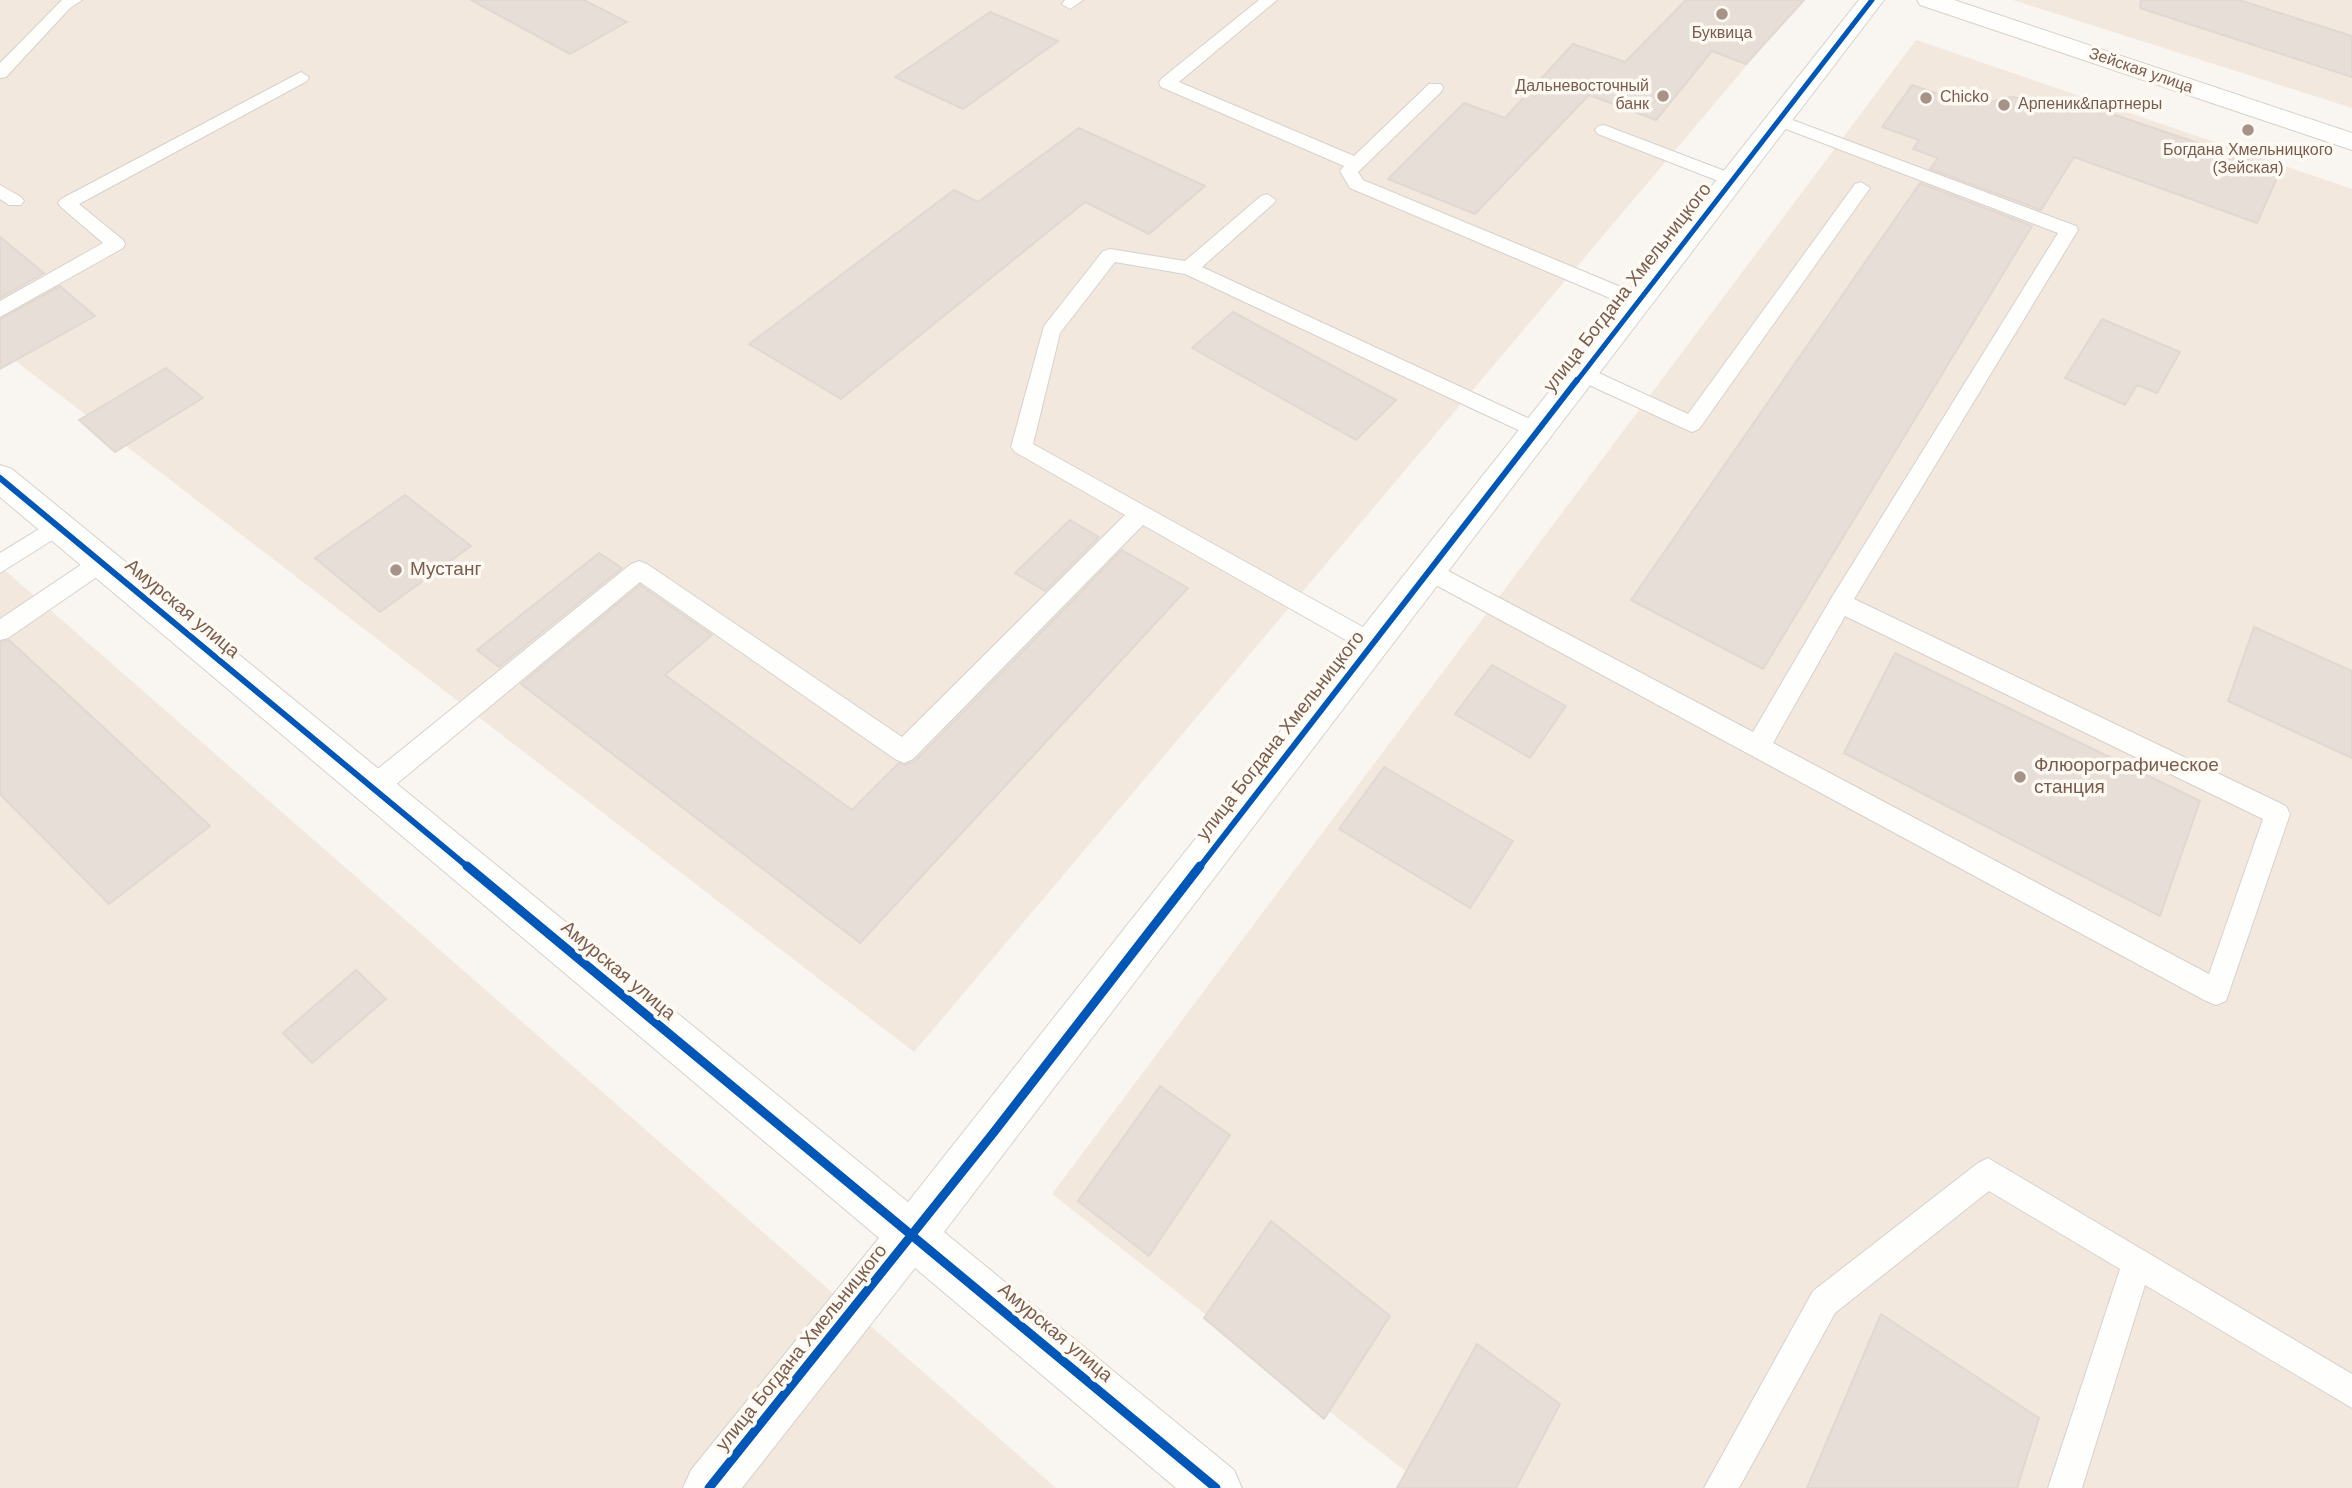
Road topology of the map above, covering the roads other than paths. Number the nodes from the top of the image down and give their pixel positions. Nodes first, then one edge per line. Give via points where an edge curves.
1 (74, 0) edge
2 (1269, 0) edge
3 (1872, 0) edge
4 (1929, 0) edge
5 (0, 73) edge
6 (301, 78) dead end
7 (1435, 88) dead end
8 (1779, 120) junction
9 (1604, 131) dead end
10 (2352, 142) edge
11 (1356, 164) junction
12 (1732, 180) junction
13 (1861, 188) dead end
14 (1267, 200) dead end
15 (1189, 268) junction
16 (1638, 302) junction
17 (0, 310) edge
18 (1583, 373) junction
19 (1538, 431) junction
20 (0, 478) edge
21 (1141, 513) junction
22 (57, 526) junction
23 (102, 562) junction
24 (0, 564) edge
25 (1429, 571) junction
26 (1840, 603) junction
27 (0, 632) edge
28 (1373, 644) junction
29 (1759, 745) dead end
30 (373, 788) junction
31 (913, 1236) junction
32 (2137, 1263) junction
33 (2352, 1392) edge
34 (709, 1488) edge
35 (1216, 1488) edge
36 (1721, 1488) edge
37 (2065, 1488) edge

1 - 5 lane
2 - 11 lane via 1167,83
3 - 8 street, улица Богдана Хмельницкого
4 - 10 street, Зейская улица
6 - 17 lane via 67,203 116,244
7 - 11 lane
8 - 12 street, улица Богдана Хмельницкого
8 - 26 lane via 2069,230
9 - 12 lane
11 - 16 lane via 1349,171 1356,184
12 - 16 street, улица Богдана Хмельницкого
13 - 18 lane via 1692,425
14 - 15 lane
15 - 19 lane
15 - 21 lane via 1110,255 1051,331 1022,447
16 - 18 street, улица Богдана Хмельницкого
18 - 19 street, улица Богдана Хмельницкого
19 - 25 street, улица Богдана Хмельницкого
20 - 22 street, Амурская улица
21 - 28 lane
21 - 30 lane via 904,752 639,570
22 - 23 street, Амурская улица
22 - 24 lane
23 - 27 lane
23 - 30 street, Амурская улица
25 - 26 lane via 2216,992 2277,814
25 - 28 street, улица Богдана Хмельницкого
26 - 29 lane
28 - 31 street, улица Богдана Хмельницкого
30 - 31 street, Амурская улица
31 - 34 street, улица Богдана Хмельницкого
31 - 35 street, Амурская улица
32 - 33 lane
32 - 36 lane via 1988,1173 1824,1302
32 - 37 lane

